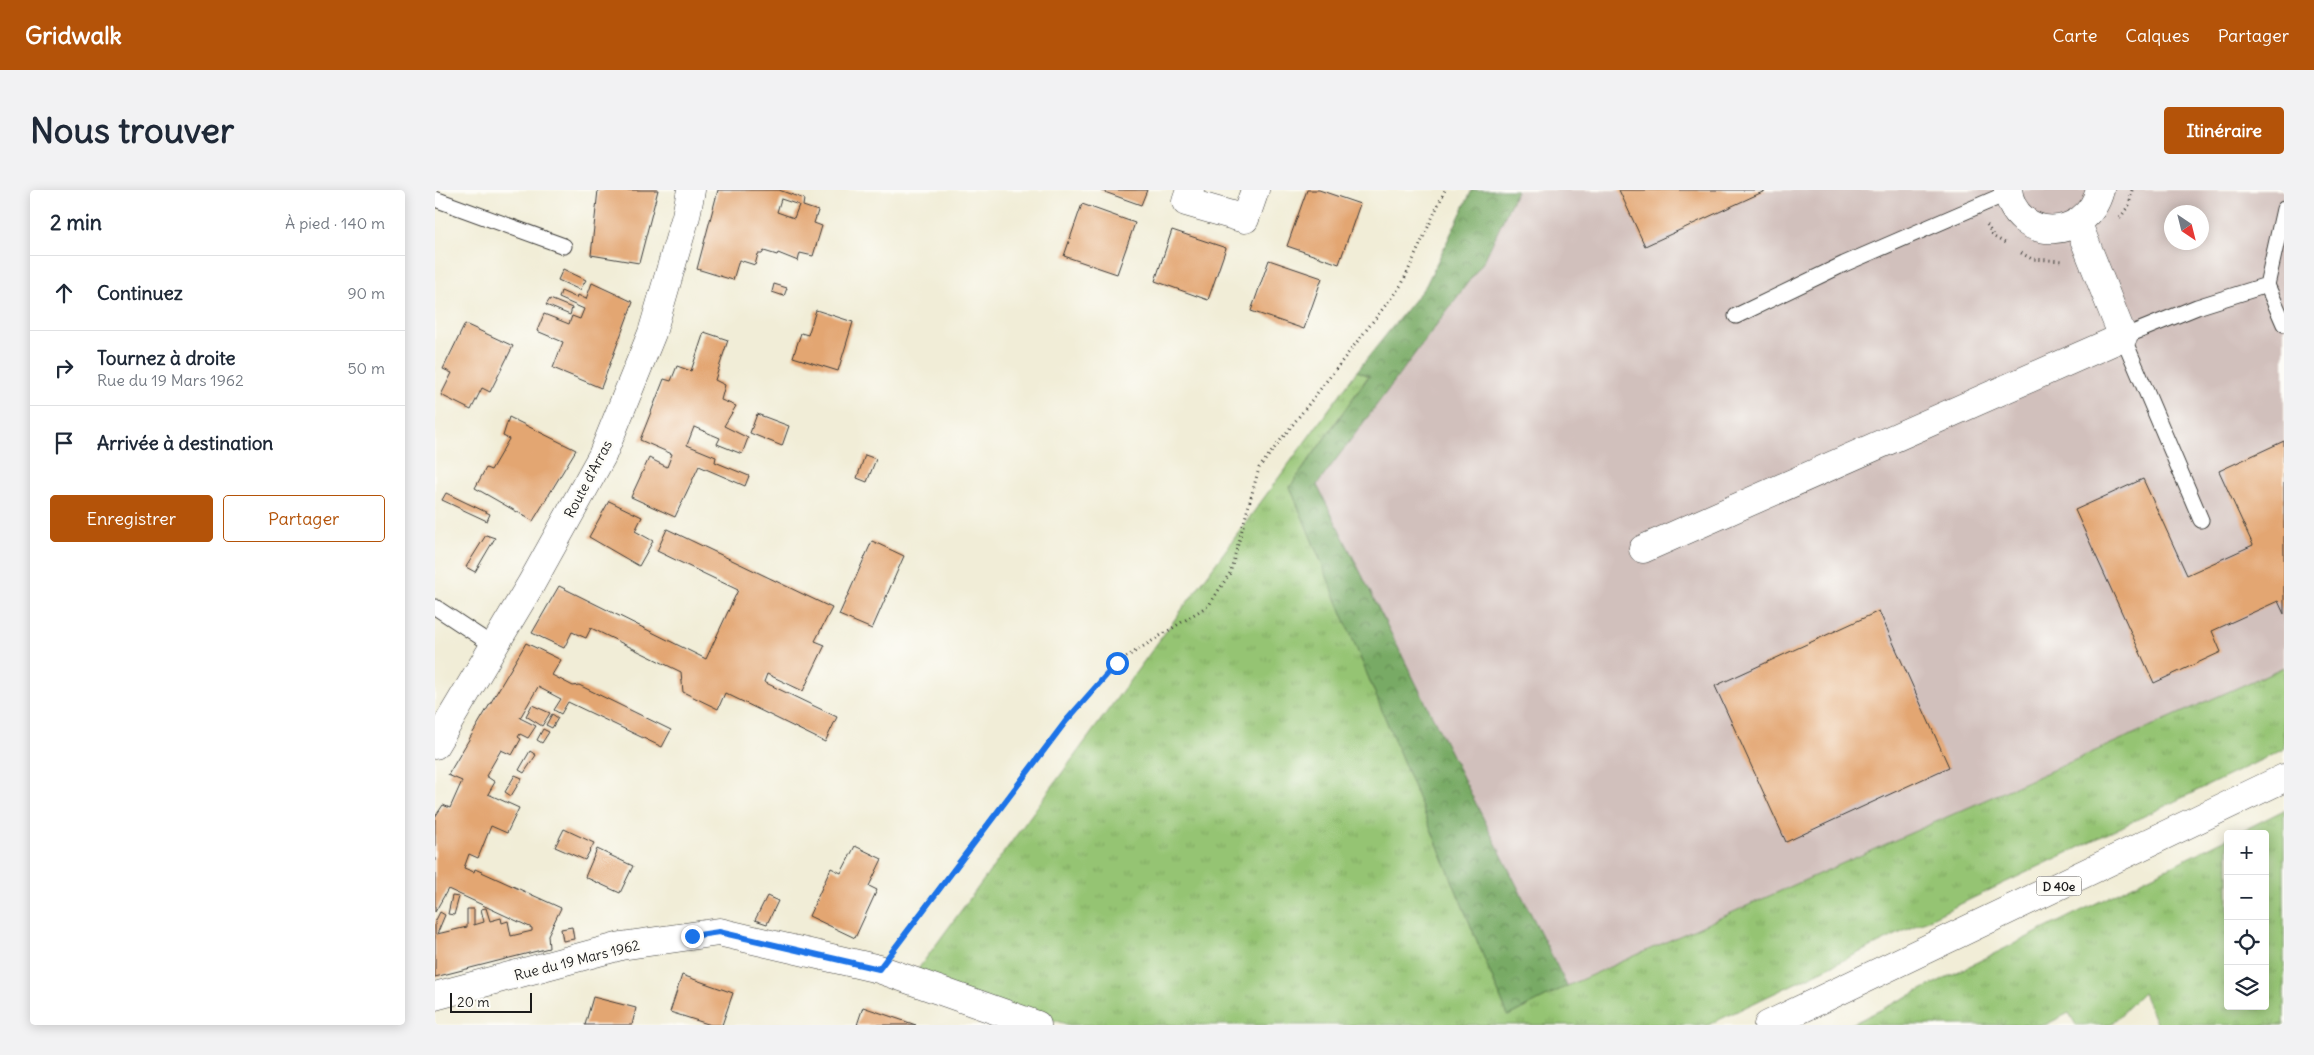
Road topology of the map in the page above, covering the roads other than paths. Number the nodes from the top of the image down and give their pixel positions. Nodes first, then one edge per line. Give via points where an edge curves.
1 (691, 190) edge
2 (1190, 190) edge
3 (1255, 190) edge
4 (2100, 190) edge
5 (2008, 191) edge
6 (435, 199) edge
7 (2284, 209) edge
8 (2078, 224) junction
9 (564, 246) dead end
10 (2267, 285) junction
11 (1736, 316) dead end
12 (2284, 324) edge
13 (2123, 337) junction
14 (2201, 520) dead end
15 (1643, 549) dead end
16 (435, 608) edge
17 (494, 646) junction
18 (435, 745) edge
19 (2284, 778) edge
20 (435, 996) edge
21 (1037, 1025) edge
22 (1768, 1025) edge

1 - 17 street, Route d'Arras via 652,332 616,425 602,456
2 - 3 street via 1186,202 1245,219
4 - 8 street via 2097,202
5 - 8 street via 2014,209 2027,222 2043,229 2061,230
5 - 11 lane
6 - 9 lane
7 - 10 lane
8 - 13 street
10 - 12 lane
10 - 13 lane via 2197,307
13 - 14 lane
13 - 15 street
16 - 17 lane
17 - 18 street, Route d'Arras
19 - 22 street, D 40e
20 - 21 street, Rue du 19 Mars 1962 via 621,946 719,932 879,969

